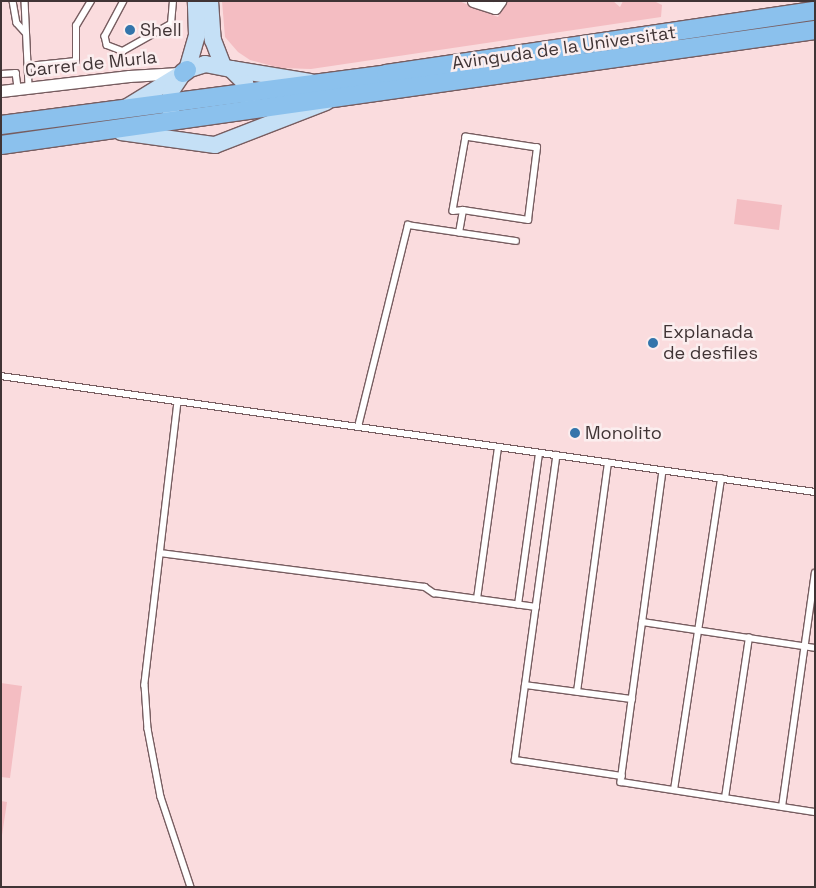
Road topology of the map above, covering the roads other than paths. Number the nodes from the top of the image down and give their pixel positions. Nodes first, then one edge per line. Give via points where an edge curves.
1 (13, 1) edge
2 (25, 1) edge
3 (91, 1) edge
4 (124, 1) edge
5 (174, 1) edge
6 (196, 1) edge
7 (210, 1) edge
8 (473, 1) edge
9 (498, 5) edge
10 (815, 11) edge
11 (815, 30) edge
12 (26, 33) junction
13 (28, 66) junction
14 (227, 68) junction
15 (185, 72) junction
16 (1, 74) edge
17 (314, 82) junction
18 (23, 88) junction
19 (1, 90) edge
20 (334, 99) junction
21 (250, 100) junction
22 (169, 102) junction
23 (127, 107) junction
24 (172, 121) junction
25 (1, 125) edge
26 (103, 131) junction
27 (237, 135) junction
28 (192, 142) junction
29 (1, 145) edge
30 (463, 210) junction
31 (459, 233) junction
32 (516, 241) dead end
33 (1, 376) edge
34 (178, 402) junction
35 (358, 427) junction
36 (498, 447) junction
37 (539, 453) junction
38 (557, 456) junction
39 (608, 463) junction
40 (663, 471) junction
41 (722, 479) junction
42 (815, 492) edge
43 (160, 553) junction
44 (815, 572) edge
45 (477, 599) junction
46 (518, 605) junction
47 (536, 607) junction
48 (642, 622) junction
49 (697, 631) junction
50 (749, 638) junction
51 (804, 646) junction
52 (815, 648) edge
53 (525, 685) junction
54 (577, 692) junction
55 (632, 698) junction
56 (622, 776) junction
57 (674, 790) junction
58 (725, 798) junction
59 (782, 807) junction
60 (815, 812) edge
61 (191, 887) edge

1 - 12 lane via 17,23
2 - 12 lane
3 - 13 lane via 76,26 76,61
4 - 5 lane via 105,36 106,45 123,51 171,24
6 - 15 street via 197,35
7 - 14 street via 213,40
8 - 9 street
10 - 17 main road, Avinguda de la Universitat
11 - 20 main road, Avinguda de la Universitat
12 - 13 lane
13 - 18 lane
14 - 15 street, Avinguda de la Universitat via 205,64
14 - 17 street, Avinguda de la Universitat
14 - 21 street via 239,76
15 - 18 street, Carrer de Murla
15 - 22 street via 176,81
15 - 23 street, Avinguda de la Universitat
16 - 18 lane via 16,73
17 - 21 main road, Avinguda de la Universitat
18 - 19 street, Carrer de Murla
20 - 21 main road, Avinguda de la Universitat
20 - 27 street, Avinguda de la Universitat
21 - 22 main road, Avinguda de la Universitat
21 - 24 main road, Avinguda de la Universitat
21 - 27 street
22 - 23 main road, Avinguda de la Universitat
22 - 24 street
23 - 25 main road, Avinguda de la Universitat
24 - 26 main road, Avinguda de la Universitat
24 - 28 street
26 - 28 street, Avinguda de la Universitat
26 - 29 main road, Avinguda de la Universitat
27 - 28 street, Avinguda de la Universitat via 215,145
30 - 30 lane via 528,220 537,148 466,137 453,210
30 - 31 lane
31 - 32 lane
31 - 35 lane via 408,225
33 - 34 lane
34 - 35 lane
34 - 43 lane
35 - 36 lane
36 - 37 lane
36 - 45 lane
37 - 38 lane
37 - 46 lane
38 - 39 lane
38 - 47 lane
39 - 40 lane
39 - 54 lane
40 - 41 lane
40 - 48 lane
41 - 42 lane
41 - 49 lane
43 - 45 lane via 425,586 434,593
43 - 61 lane via 145,685 148,730 161,797
44 - 51 lane
45 - 46 lane
46 - 47 lane
47 - 53 lane
48 - 49 lane
48 - 55 lane
49 - 50 lane
49 - 57 lane
50 - 51 lane
50 - 58 lane
51 - 52 lane
51 - 59 lane
53 - 54 lane
53 - 56 lane via 515,760
54 - 55 lane
55 - 56 lane
56 - 57 lane via 621,782
57 - 58 lane
58 - 59 lane
59 - 60 lane

